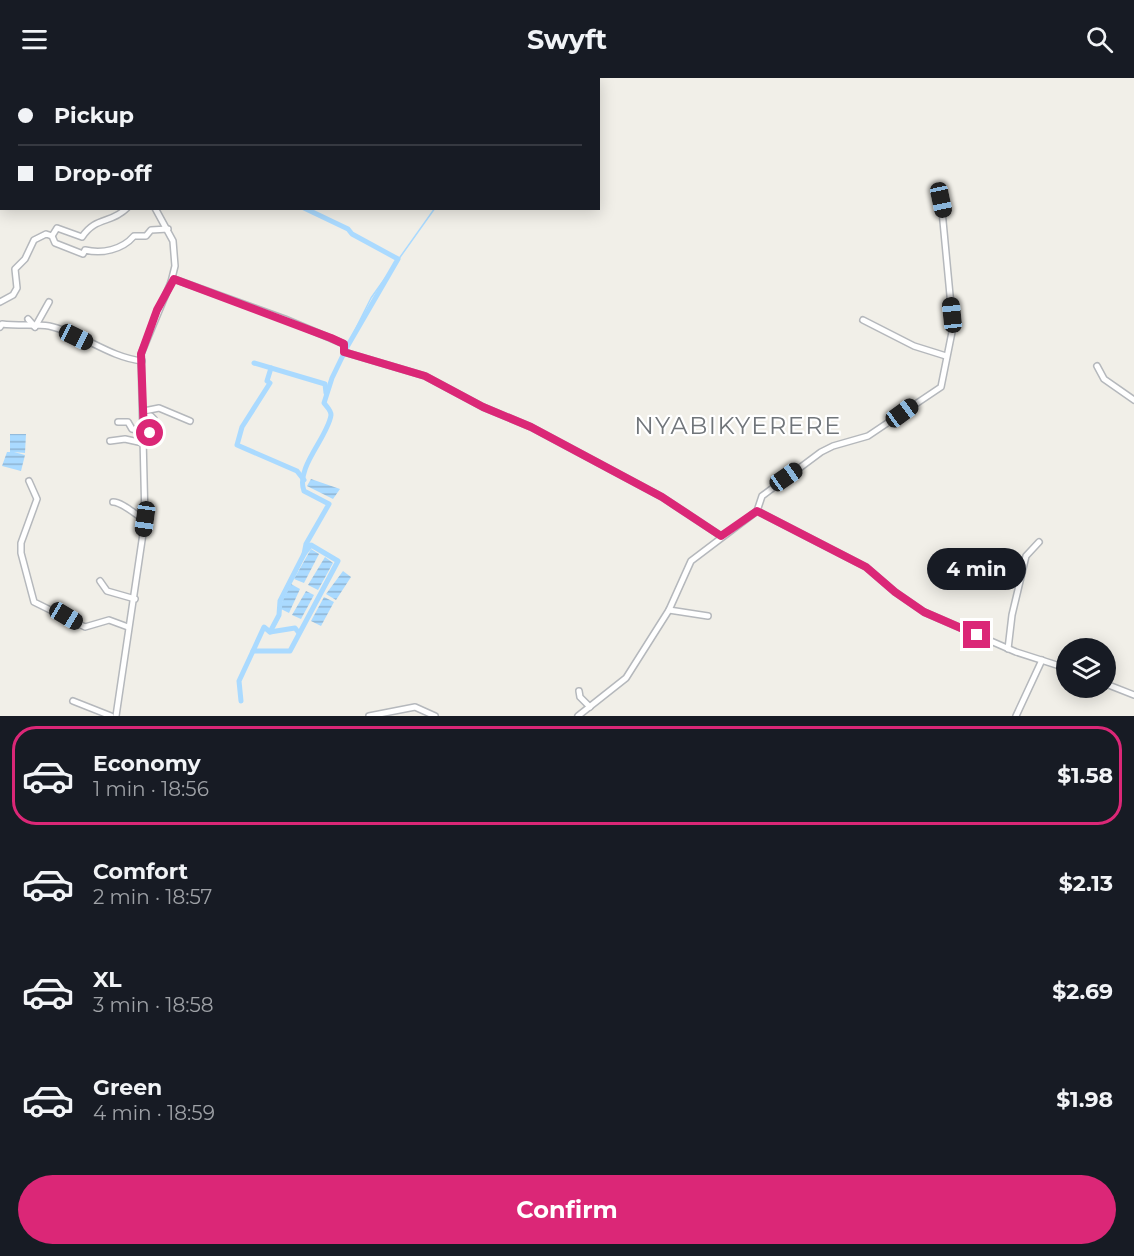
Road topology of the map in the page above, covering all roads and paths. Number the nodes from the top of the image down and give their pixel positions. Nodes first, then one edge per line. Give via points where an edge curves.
1 (941, 200) dead end
2 (125, 210) edge
3 (156, 210) edge
4 (168, 229) junction
5 (52, 236) junction
6 (171, 282) junction
7 (0, 302) edge
8 (49, 302) dead end
9 (28, 319) dead end
10 (863, 320) dead end
11 (1, 324) edge
12 (35, 327) junction
13 (946, 356) junction
14 (142, 361) junction
15 (1097, 366) dead end
16 (1134, 400) edge
17 (144, 414) junction
18 (154, 419) dead end
19 (190, 420) dead end
20 (118, 422) dead end
21 (160, 431) dead end
22 (144, 435) junction
23 (110, 441) dead end
24 (143, 443) junction
25 (29, 481) dead end
26 (114, 501) dead end
27 (757, 511) junction
28 (145, 519) junction
29 (721, 536) junction
30 (1039, 542) dead end
31 (100, 581) dead end
32 (135, 599) junction
33 (669, 610) junction
34 (708, 616) dead end
35 (128, 627) junction
36 (1008, 649) junction
37 (1042, 660) junction
38 (1056, 665) edge
39 (1116, 688) edge
40 (579, 691) dead end
41 (1134, 695) edge
42 (73, 701) dead end
43 (590, 707) junction
44 (111, 716) edge
45 (116, 716) edge
46 (369, 716) edge
47 (435, 716) edge
48 (579, 716) edge
49 (1016, 716) edge

1 - 13 street via 953,327
2 - 5 street via 118,217 98,220 82,237 57,228
3 - 4 street
4 - 5 street via 134,236 114,249 85,250 83,254 55,243
4 - 6 street via 175,254
5 - 7 street via 46,234 34,240 15,270 17,288
6 - 14 street via 143,345
6 - 29 street via 174,279 285,319 344,344 344,352 425,376 567,445 662,497
8 - 12 street
9 - 12 street
10 - 13 street via 914,346
11 - 12 street
12 - 14 street via 48,326 114,356
13 - 27 street via 944,383 939,390 868,436 821,452 762,496
14 - 17 street
15 - 16 street via 1104,379
17 - 18 street
17 - 19 street via 159,408
17 - 22 street
20 - 22 street via 128,423
21 - 22 street
22 - 24 street
23 - 24 street
24 - 28 street
25 - 35 street via 36,499 21,553 34,602 85,627 109,620
26 - 28 street
27 - 29 street
27 - 36 street via 866,567 924,612
28 - 32 street
29 - 33 street via 691,561
30 - 36 street via 1026,556
31 - 32 street via 107,591
32 - 35 street
33 - 34 street
33 - 43 street via 626,678
35 - 45 street
36 - 37 street
37 - 38 street
37 - 49 street
39 - 41 street
40 - 43 street
42 - 44 street
43 - 48 street
46 - 47 street via 415,707

